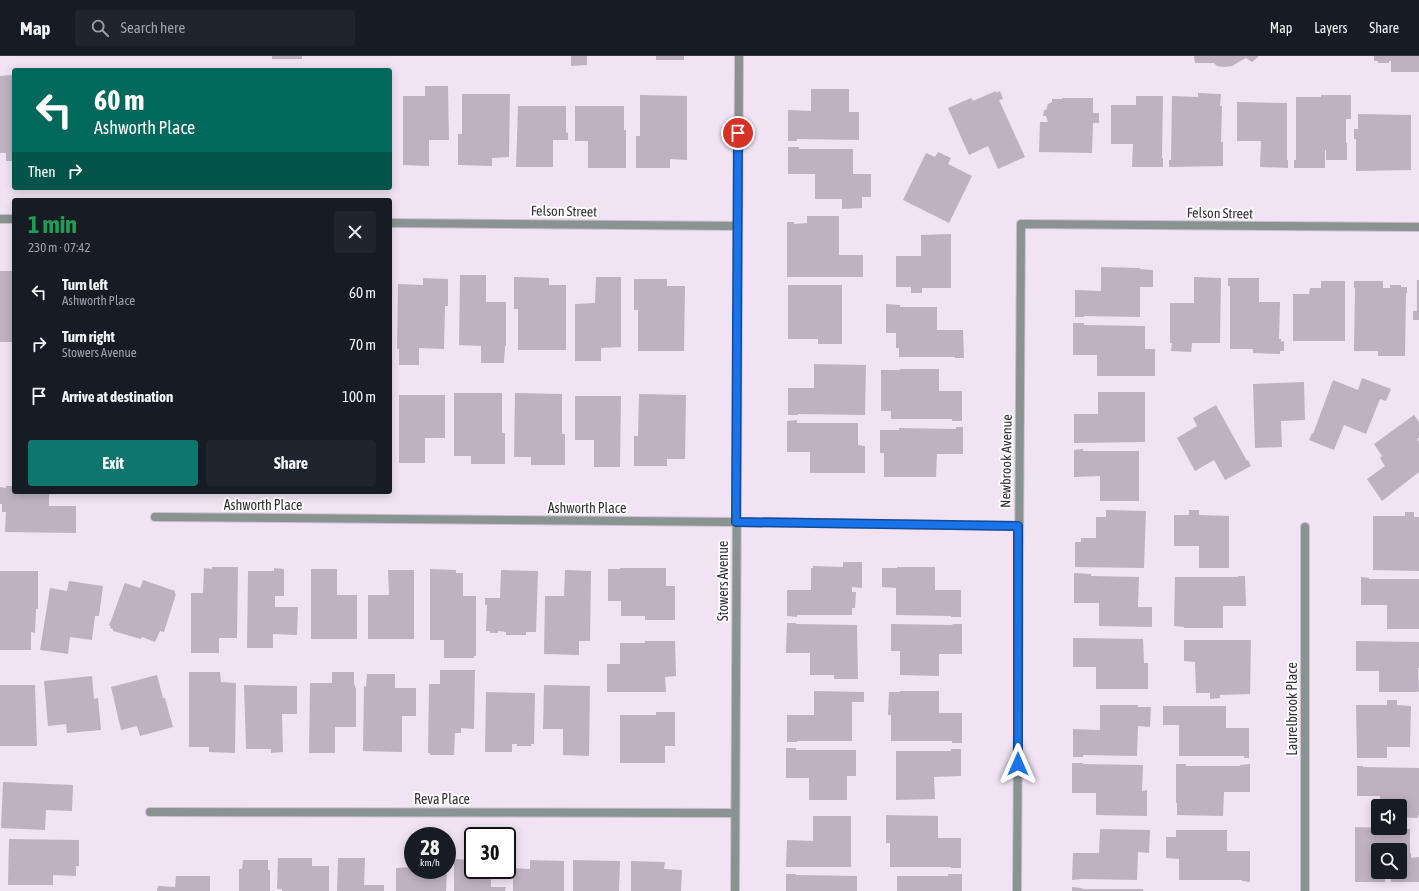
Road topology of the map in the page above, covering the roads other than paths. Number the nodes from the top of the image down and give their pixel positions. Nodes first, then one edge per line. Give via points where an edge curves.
1 (739, 56) edge
2 (0, 219) edge
3 (12, 219) edge
4 (392, 223) edge
5 (1021, 224) joint
6 (738, 226) junction
7 (1419, 227) edge
8 (155, 517) dead end
9 (736, 522) junction
10 (1018, 526) junction
11 (1305, 527) dead end
12 (150, 812) dead end
13 (735, 813) junction
14 (735, 891) edge
15 (1017, 891) edge
16 (1305, 891) edge

1 - 6 street, Stowers Avenue
2 - 3 street
4 - 6 street, Felson Street
5 - 7 street, Felson Street
5 - 10 street, Newbrook Avenue
6 - 9 street, Stowers Avenue
8 - 9 street, Ashworth Place
9 - 10 street, Ashworth Place
9 - 13 street, Stowers Avenue
10 - 15 street, Newbrook Avenue
11 - 16 street, Laurelbrook Place
12 - 13 street, Reva Place
13 - 14 street, Stowers Avenue

